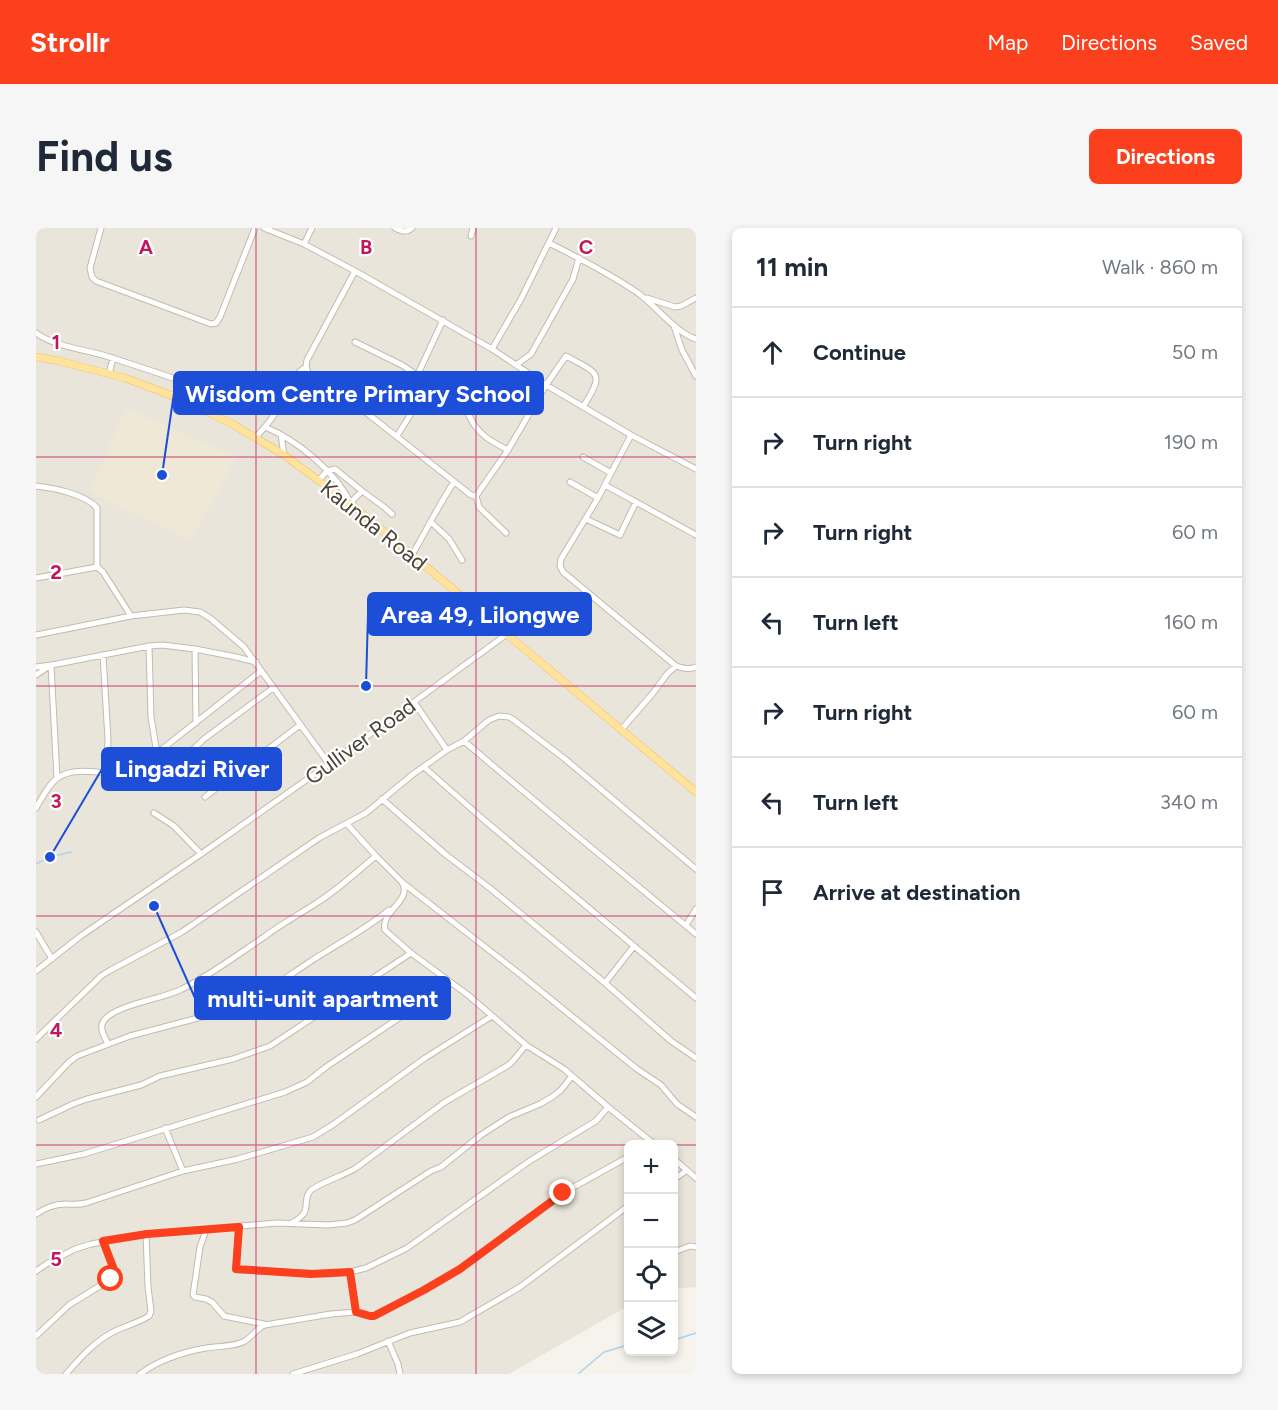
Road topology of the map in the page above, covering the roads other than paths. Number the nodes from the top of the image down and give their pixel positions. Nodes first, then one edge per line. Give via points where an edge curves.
1 (101, 228) edge
2 (255, 228) edge
3 (264, 228) edge
4 (312, 228) edge
5 (395, 228) edge
6 (412, 228) edge
7 (473, 228) edge
8 (556, 228) edge
9 (471, 236) dead end
10 (549, 243) junction
11 (304, 244) junction
12 (579, 258) junction
13 (355, 271) junction
14 (640, 295) junction
15 (696, 298) edge
16 (443, 320) junction
17 (674, 324) junction
18 (36, 333) edge
19 (696, 339) edge
20 (355, 342) dead end
21 (492, 349) junction
22 (36, 357) edge
23 (112, 358) junction
24 (516, 365) junction
25 (135, 366) junction
26 (306, 368) junction
27 (109, 374) junction
28 (417, 376) junction
29 (696, 376) edge
30 (129, 380) junction
31 (190, 384) dead end
32 (546, 385) junction
33 (431, 386) junction
34 (583, 407) junction
35 (265, 427) junction
36 (280, 435) junction
37 (631, 435) junction
38 (397, 436) junction
39 (256, 437) junction
40 (296, 446) junction
41 (508, 450) junction
42 (286, 456) junction
43 (583, 458) dead end
44 (696, 469) edge
45 (327, 471) junction
46 (611, 473) junction
47 (319, 480) junction
48 (454, 482) junction
49 (570, 482) dead end
50 (605, 485) junction
51 (36, 486) edge
52 (362, 491) junction
53 (476, 496) junction
54 (598, 498) junction
55 (636, 502) junction
56 (351, 504) junction
57 (392, 514) dead end
58 (586, 519) junction
59 (431, 522) junction
60 (506, 533) dead end
61 (696, 535) edge
62 (412, 555) junction
63 (462, 560) dead end
64 (97, 567) junction
65 (36, 578) edge
66 (131, 616) junction
67 (507, 634) junction
68 (36, 635) edge
69 (149, 646) junction
70 (195, 649) junction
71 (103, 655) junction
72 (255, 662) junction
73 (51, 665) junction
74 (676, 666) junction
75 (36, 667) edge
76 (696, 667) edge
77 (261, 671) junction
78 (36, 675) edge
79 (273, 688) junction
80 (414, 702) junction
81 (196, 723) junction
82 (300, 725) junction
83 (621, 730) junction
84 (464, 741) junction
85 (447, 750) junction
86 (157, 754) junction
87 (329, 764) junction
88 (424, 767) junction
89 (106, 772) junction
90 (57, 778) junction
91 (162, 787) dead end
92 (696, 792) edge
93 (205, 798) dead end
94 (382, 799) junction
95 (36, 808) edge
96 (154, 813) dead end
97 (347, 824) junction
98 (201, 854) junction
99 (376, 856) junction
100 (696, 869) edge
101 (402, 882) junction
102 (398, 903) junction
103 (696, 909) edge
104 (686, 925) junction
105 (36, 932) edge
106 (696, 934) edge
107 (634, 946) junction
108 (411, 953) junction
109 (52, 959) junction
110 (36, 971) edge
111 (451, 982) junction
112 (605, 983) junction
113 (696, 999) edge
114 (492, 1016) junction
115 (36, 1039) edge
116 (108, 1044) junction
117 (526, 1045) junction
118 (696, 1058) edge
119 (572, 1076) junction
120 (36, 1097) edge
121 (608, 1107) junction
122 (696, 1117) edge
123 (39, 1120) dead end
124 (165, 1128) junction
125 (645, 1140) edge
126 (624, 1159) edge
127 (36, 1164) edge
128 (678, 1164) edge
129 (183, 1171) junction
130 (686, 1171) junction
131 (678, 1176) edge
132 (696, 1179) edge
133 (624, 1209) edge
134 (36, 1214) edge
135 (291, 1223) junction
136 (239, 1227) junction
137 (206, 1230) junction
138 (147, 1234) junction
139 (103, 1241) junction
140 (696, 1247) edge
141 (678, 1250) edge
142 (36, 1271) edge
143 (350, 1272) junction
144 (356, 1312) junction
145 (266, 1325) junction
146 (36, 1336) edge
147 (388, 1341) junction
148 (66, 1374) edge
149 (140, 1374) edge
150 (293, 1374) edge
151 (400, 1374) edge

1 - 2 street via 90,268 96,281 211,324 220,317
3 - 11 street
4 - 11 street
5 - 6 street
7 - 9 street
8 - 10 street
10 - 12 street
10 - 21 street
11 - 13 street
12 - 14 street
12 - 24 street via 573,279 531,354
13 - 16 street
13 - 26 street
14 - 15 street via 675,307
14 - 17 street
16 - 21 street
16 - 28 street
17 - 19 street
17 - 29 street
18 - 23 street via 55,343
20 - 28 street
21 - 24 street
22 - 27 main road, Kaunda Road
23 - 25 street
23 - 27 street
24 - 32 street
25 - 30 street
25 - 31 street
26 - 35 street via 300,371
26 - 38 street via 313,378
27 - 30 main road, Kaunda Road
28 - 33 street
30 - 39 main road, Kaunda Road via 181,399
32 - 34 street
32 - 34 street via 566,356 592,370 596,387
32 - 41 street
33 - 38 street
33 - 41 street via 467,410 486,437
34 - 37 street
35 - 36 street
35 - 39 street
36 - 40 street
36 - 42 street
37 - 44 street
37 - 46 street
38 - 48 street
39 - 42 main road, Kaunda Road
40 - 42 street
40 - 45 street
41 - 53 street
42 - 47 main road, Kaunda Road
43 - 46 street
45 - 47 street
45 - 52 street via 335,470
45 - 56 street
46 - 50 street
47 - 56 main road, Kaunda Road
48 - 53 street
48 - 59 street
49 - 54 street
50 - 54 street
50 - 55 street
51 - 64 street via 77,495 94,505
52 - 56 street
52 - 57 street
53 - 60 street via 479,507
54 - 58 street
55 - 58 street via 620,535
55 - 61 street
56 - 62 main road, Kaunda Road
58 - 74 street via 561,559 563,572
59 - 62 street
59 - 63 street
62 - 67 main road, Kaunda Road
64 - 65 street
64 - 66 street
66 - 68 street
66 - 72 street via 200,612 244,647
67 - 80 street, Gulliver Road
67 - 83 main road, Kaunda Road
69 - 70 street
69 - 71 street
69 - 86 street via 151,717
70 - 72 street
70 - 81 street
71 - 73 street
71 - 89 street
72 - 77 street
73 - 75 street
73 - 78 street
73 - 90 street
74 - 76 street
74 - 83 street
77 - 79 street
77 - 81 street
79 - 82 street
79 - 91 street via 204,739
80 - 85 street
80 - 87 street, Gulliver Road
81 - 86 street
82 - 87 street
82 - 93 street
83 - 92 main road, Kaunda Road
84 - 85 street
84 - 100 street via 494,717 514,720
84 - 104 street
85 - 88 street
86 - 89 street via 130,772
87 - 98 street, Gulliver Road
88 - 94 street
88 - 107 street
89 - 90 street via 70,773
90 - 95 street
94 - 97 street
94 - 112 street
96 - 98 street via 174,826
97 - 99 street
97 - 115 street via 319,838 183,932 101,976
98 - 109 street, Gulliver Road
99 - 101 street
99 - 116 street via 318,902 201,979 182,990 108,1016 101,1027
101 - 102 street via 405,893
101 - 122 street via 661,1085 677,1104
102 - 108 street via 386,918 385,930
102 - 116 street via 244,1004
103 - 104 street
104 - 106 street
105 - 109 street
107 - 112 street
107 - 113 street
108 - 111 street
108 - 123 street via 270,1046 87,1099
109 - 110 street, Gulliver Road
111 - 114 street
111 - 124 street via 307,1082 218,1114
112 - 118 street
114 - 117 street
114 - 129 street via 313,1137
116 - 120 street via 73,1058
117 - 119 street
117 - 135 street via 512,1062 445,1102 349,1173 312,1189 303,1216
119 - 121 street
119 - 135 street via 552,1097 509,1117 441,1167 355,1220 328,1225
121 - 125 street
121 - 143 street via 596,1121 531,1160 407,1248
124 - 127 street via 84,1154
124 - 129 street
126 - 144 street via 563,1193 447,1277 374,1316
128 - 130 street
129 - 134 street via 86,1203 49,1206
130 - 131 street
130 - 132 street
133 - 147 street via 520,1287 466,1319
135 - 136 street
136 - 137 street
136 - 143 street via 238,1270
137 - 138 street
137 - 145 street via 193,1295 212,1302 224,1316
138 - 139 street
138 - 148 street via 149,1316 103,1338
139 - 142 street via 75,1249
139 - 146 street via 114,1271 111,1279 69,1305
140 - 141 street
143 - 144 street
144 - 145 street
145 - 149 street via 242,1343 203,1348 159,1362
147 - 150 street
147 - 151 street

